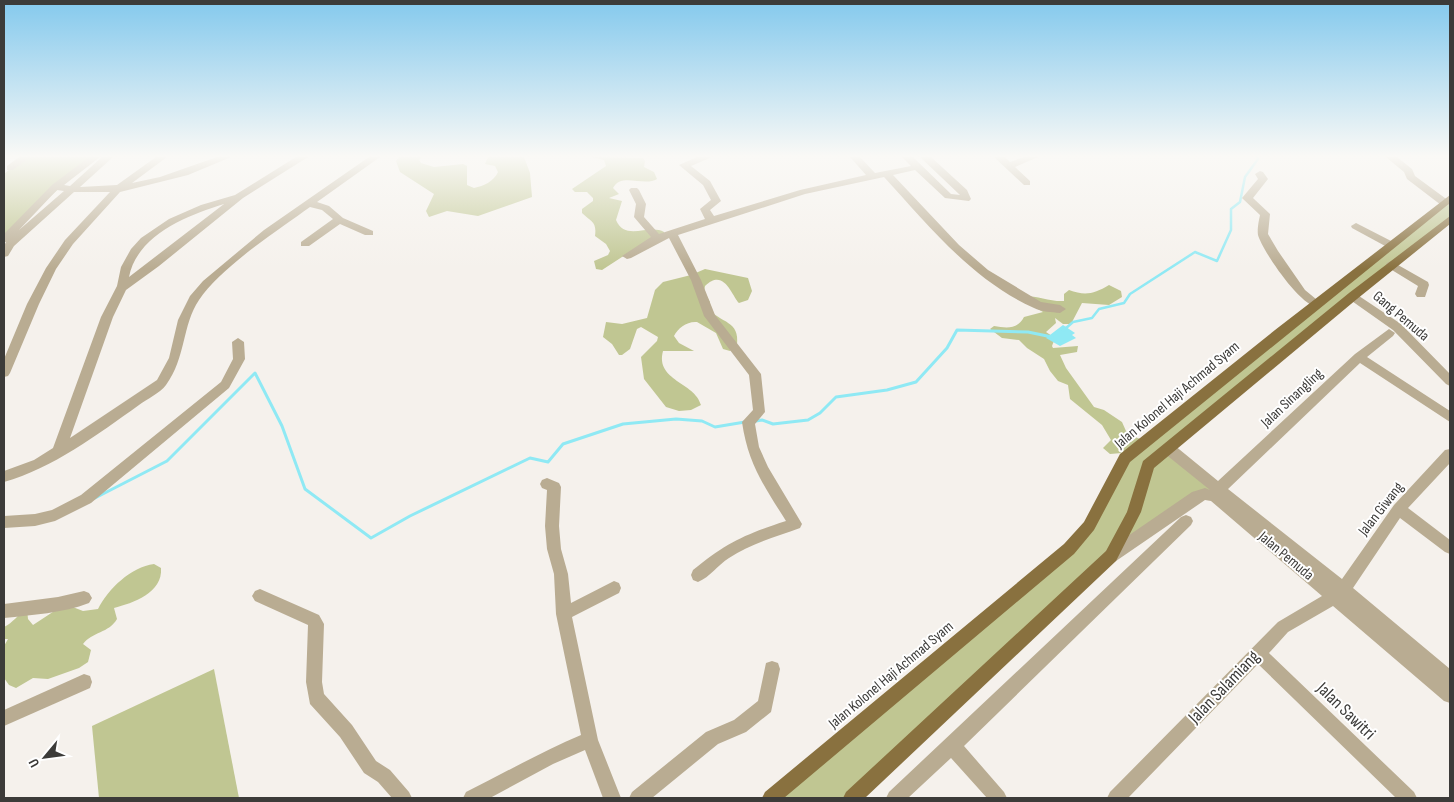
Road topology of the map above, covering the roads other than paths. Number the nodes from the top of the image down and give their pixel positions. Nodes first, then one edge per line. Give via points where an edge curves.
1 (48, 194) edge
2 (64, 194) edge
3 (114, 194) edge
4 (243, 194) edge
5 (321, 194) edge
6 (636, 194) edge
7 (713, 194) edge
8 (795, 194) edge
9 (905, 194) edge
10 (946, 194) edge
11 (965, 194) edge
12 (1250, 194) edge
13 (240, 196) junction
14 (1447, 200) edge
15 (307, 204) junction
16 (1450, 219) edge
17 (339, 220) junction
18 (711, 220) junction
19 (1356, 226) dead end
20 (672, 232) junction
21 (369, 233) dead end
22 (658, 238) junction
23 (4, 241) edge
24 (304, 244) dead end
25 (1391, 246) junction
26 (4, 254) edge
27 (627, 256) dead end
28 (1391, 265) junction
29 (122, 287) junction
30 (1421, 294) dead end
31 (1353, 296) junction
32 (1316, 304) junction
33 (1060, 309) dead end
34 (1389, 333) dead end
35 (238, 342) dead end
36 (1359, 357) junction
37 (1236, 368) junction
38 (4, 373) edge
39 (1254, 378) junction
40 (1450, 381) edge
41 (1450, 417) edge
42 (1169, 449) junction
43 (59, 451) junction
44 (1450, 454) edge
45 (4, 477) edge
46 (547, 484) dead end
47 (1219, 489) junction
48 (1398, 509) junction
49 (1186, 521) dead end
50 (4, 522) edge
51 (1450, 548) edge
52 (1111, 556) junction
53 (698, 575) dead end
54 (614, 588) dead end
55 (1339, 593) junction
56 (260, 596) dead end
57 (84, 598) dead end
58 (4, 611) edge
59 (564, 614) junction
60 (1257, 652) junction
61 (772, 668) dead end
62 (1450, 679) edge
63 (84, 682) dead end
64 (1450, 695) edge
65 (4, 718) edge
66 (590, 740) junction
67 (952, 746) junction
68 (403, 798) edge
69 (472, 798) edge
70 (612, 798) edge
71 (638, 798) edge
72 (771, 798) edge
73 (852, 798) edge
74 (895, 798) edge
75 (998, 798) edge
76 (1116, 798) edge
77 (1408, 798) edge

1 - 23 street
2 - 26 street via 10,244
3 - 38 street via 69,242 51,268
4 - 13 street
5 - 15 street
6 - 22 street via 641,204 639,217
7 - 18 street via 716,201 705,209
8 - 18 street
9 - 33 street via 984,273 1038,306
10 - 11 street via 966,198
12 - 32 street via 1247,198 1265,214 1264,234 1272,252 1301,293
13 - 29 street
13 - 29 street via 192,212 148,238 128,263
14 - 25 main road, Jalan Kolonel Haji Achmad Syam
15 - 17 street via 325,206
15 - 43 street via 232,260 194,299 184,320 175,358 161,383
16 - 28 main road
17 - 21 street
17 - 24 street
18 - 20 street
19 - 25 street
20 - 22 street
20 - 53 street via 710,316 755,374 759,412 748,422 750,437 762,470 795,524 750,539 723,554
22 - 27 street
25 - 32 main road, Jalan Kolonel Haji Achmad Syam
28 - 30 street via 1424,285
28 - 31 main road
29 - 43 street via 107,317
31 - 39 main road
31 - 40 street, Gang Pemuda via 1397,327
32 - 37 main road, Jalan Kolonel Haji Achmad Syam
34 - 36 street, Jalan Sinangling
35 - 50 street via 239,359 225,385 86,499 55,515
36 - 41 street
36 - 47 street, Jalan Sinangling
37 - 39 main road
37 - 72 main road, Jalan Kolonel Haji Achmad Syam via 1125,458 1089,526 1069,549
39 - 42 main road
42 - 47 street, Jalan Pemuda
42 - 52 main road via 1148,465 1138,507
43 - 45 street via 39,464
44 - 48 street, Jalan Giwang
46 - 59 street via 554,487 552,526
47 - 55 street, Jalan Pemuda
48 - 51 street
48 - 55 street, Jalan Giwang
49 - 67 street
52 - 55 street, Jalan Pemuda via 1196,496 1205,494 1214,497
52 - 73 main road
54 - 59 street
55 - 60 street, Jalan Salamiang via 1283,627
55 - 62 street, Jalan Pemuda
55 - 64 street, Jalan Pemuda
56 - 68 street via 314,620 316,698 346,731 370,767 384,776
57 - 58 street
59 - 66 street
60 - 76 street, Jalan Salamiang
60 - 77 street, Jalan Sawitri
61 - 71 street via 765,706 740,726 712,738
63 - 65 street
66 - 69 street via 547,758
66 - 70 street
67 - 74 street
67 - 75 street

